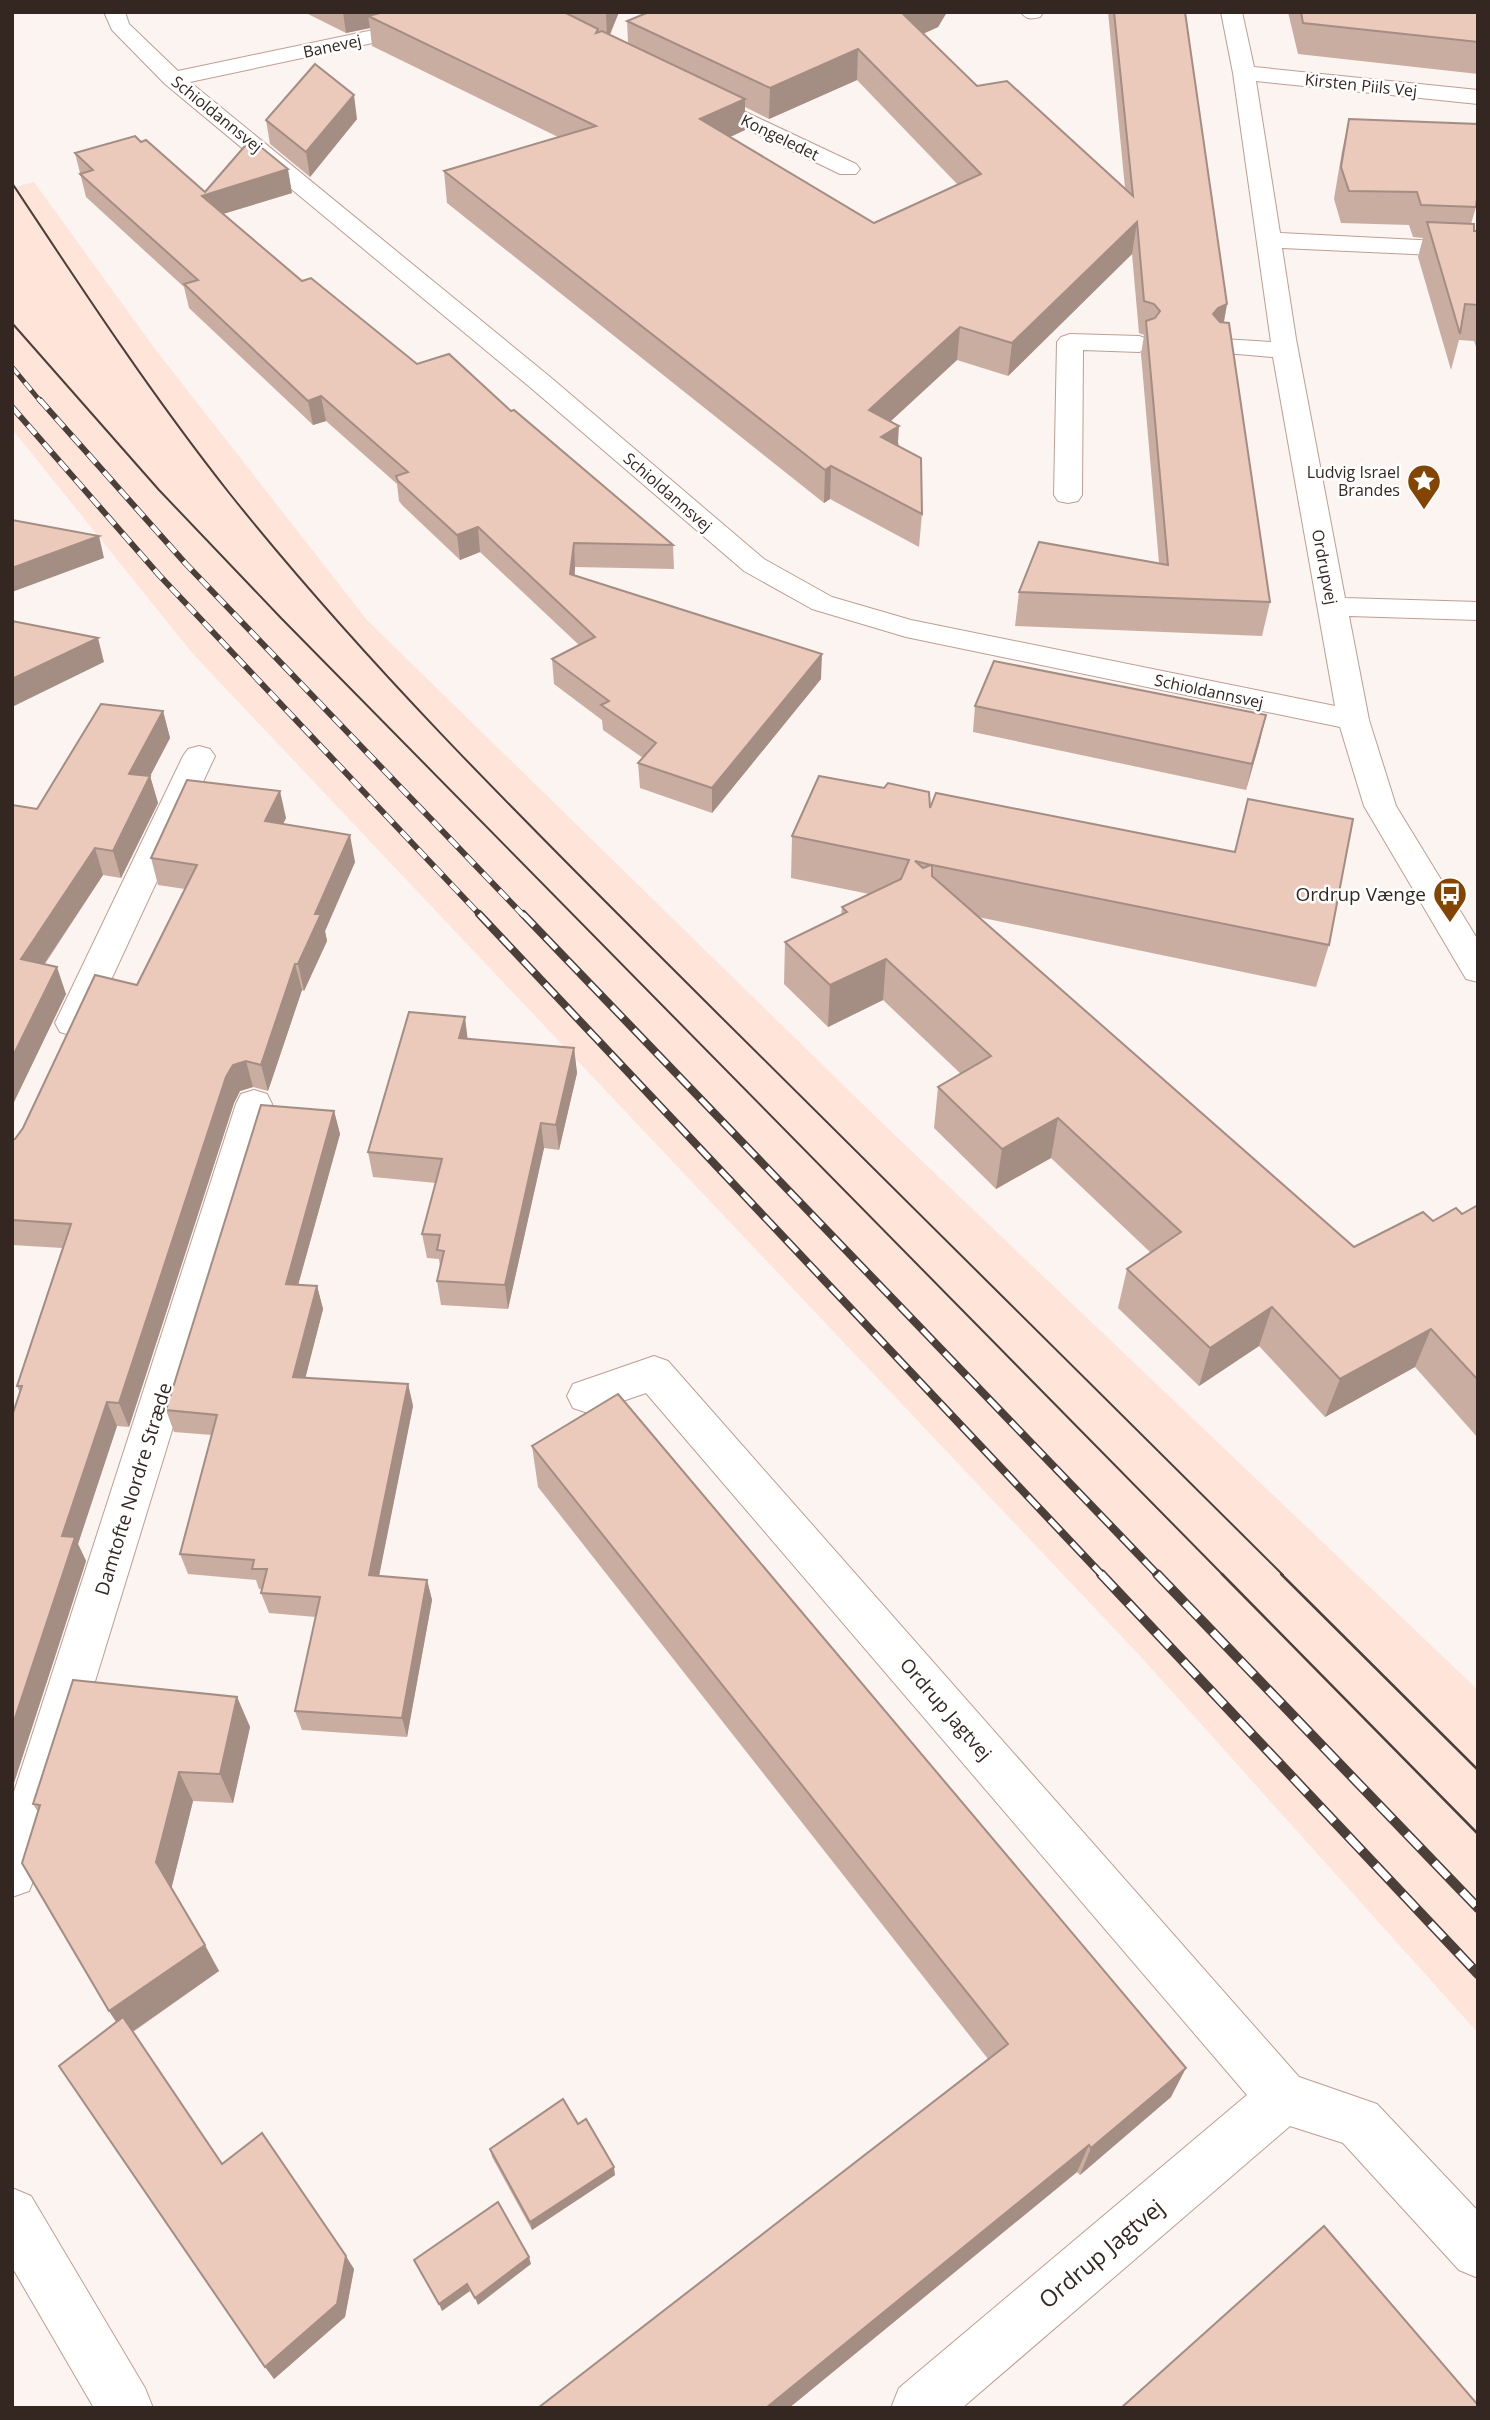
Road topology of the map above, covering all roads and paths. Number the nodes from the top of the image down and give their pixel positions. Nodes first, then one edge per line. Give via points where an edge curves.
1 (114, 12) edge
2 (490, 12) edge
3 (1231, 12) edge
4 (1244, 73) junction
5 (173, 79) junction
6 (673, 85) edge
7 (1478, 97) edge
8 (848, 169) dead end
9 (1269, 240) junction
10 (1478, 250) edge
11 (1139, 344) dead end
12 (1223, 347) edge
13 (1285, 350) junction
14 (1068, 495) dead end
15 (1332, 607) junction
16 (1478, 611) edge
17 (1353, 720) junction
18 (199, 756) dead end
19 (1478, 970) edge
20 (59, 1053) edge
21 (254, 1104) dead end
22 (588, 1396) dead end
23 (12, 1874) edge
24 (1283, 2098) junction
25 (12, 2215) edge
26 (1478, 2251) edge
27 (125, 2408) edge
28 (919, 2408) edge

1 - 5 street, Schioldannsvej via 119,26
2 - 5 street, Banevej
3 - 4 street, Ordrupvej
4 - 7 street, Kirsten Piils Vej
4 - 9 street, Ordrupvej
5 - 17 street, Schioldannsvej via 754,565 822,603 906,628
6 - 8 street, Kongeledet
9 - 10 street
9 - 13 street, Ordrupvej
11 - 14 street via 1070,342
12 - 13 street
13 - 15 street, Ordrupvej
15 - 16 street
15 - 17 street, Ordrupvej
17 - 19 street, Ordrupvej via 1380,806
18 - 20 street
21 - 23 street, Damtofte Nordre Stræde
22 - 24 street, Ordrup Jagtvej via 654,1373
24 - 26 street via 1359,2122
24 - 28 street, Ordrup Jagtvej
25 - 27 street

